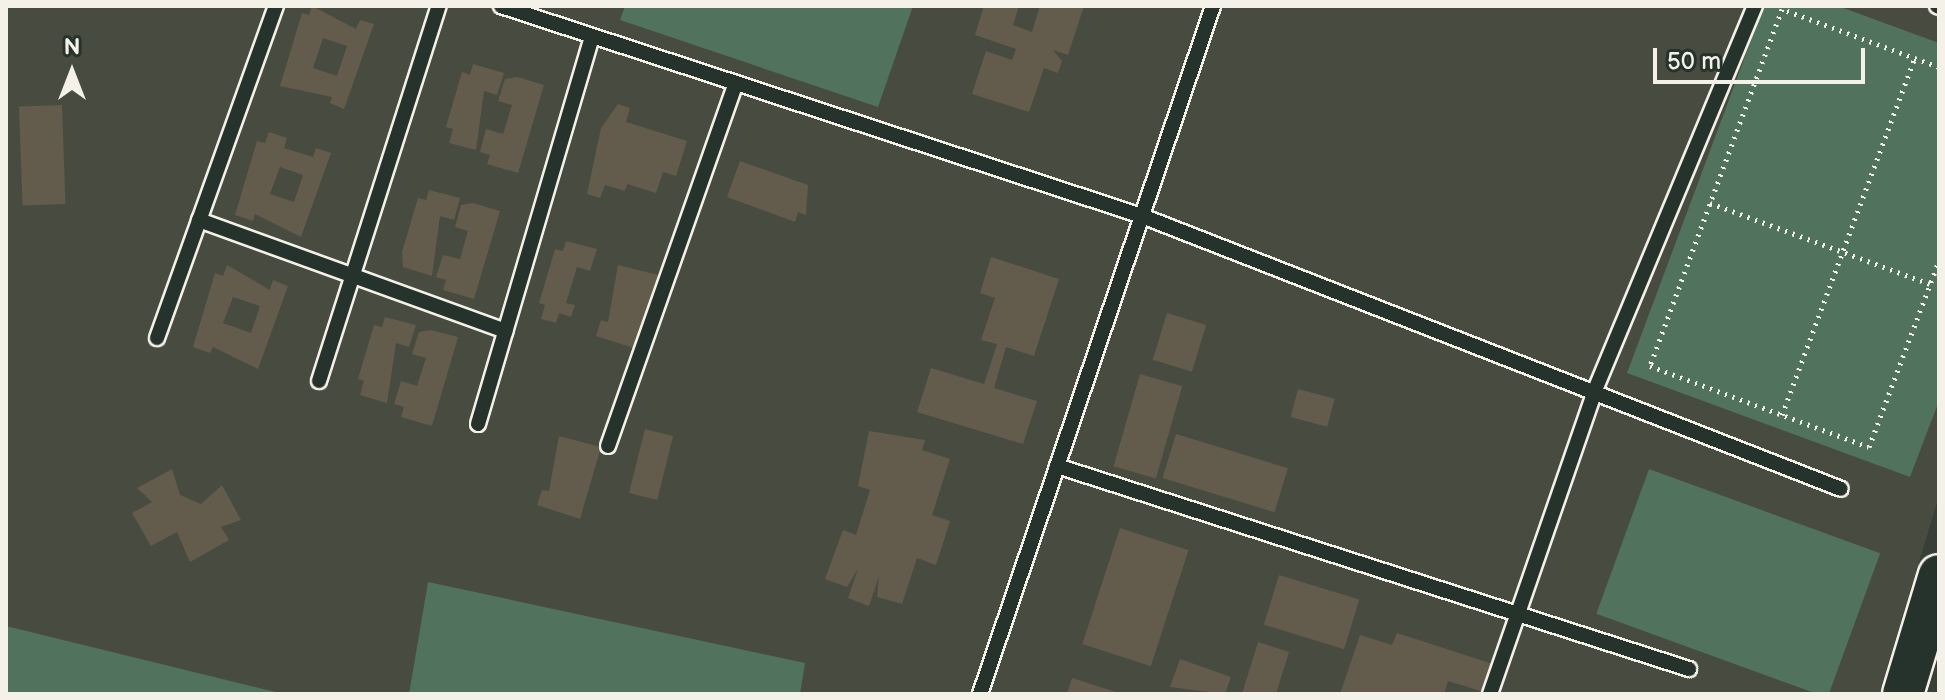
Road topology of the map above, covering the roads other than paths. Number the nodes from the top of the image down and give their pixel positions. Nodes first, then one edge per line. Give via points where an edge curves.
1 (276, 6) edge
2 (439, 6) edge
3 (501, 6) edge
4 (1213, 6) edge
5 (1755, 6) edge
6 (592, 36) junction
7 (736, 83) junction
8 (1142, 216) junction
9 (199, 220) junction
10 (352, 275) junction
11 (505, 331) junction
12 (157, 338) dead end
13 (319, 381) dead end
14 (1595, 390) junction
15 (478, 424) dead end
16 (608, 446) dead end
17 (1057, 466) junction
18 (1841, 489) dead end
19 (1939, 575) edge
20 (1518, 615) junction
21 (1689, 669) dead end
22 (1918, 675) edge
23 (980, 694) edge
24 (1490, 694) edge

1 - 9 lane
2 - 10 lane
3 - 6 lane
4 - 8 lane
5 - 14 lane
6 - 7 lane
6 - 11 lane
7 - 8 lane
7 - 16 lane
8 - 14 lane
8 - 17 lane
9 - 10 lane
9 - 12 lane
10 - 11 lane
10 - 13 lane
11 - 15 lane
14 - 18 lane
14 - 20 lane
17 - 20 lane
17 - 23 lane
19 - 22 street
20 - 21 lane
20 - 24 lane

